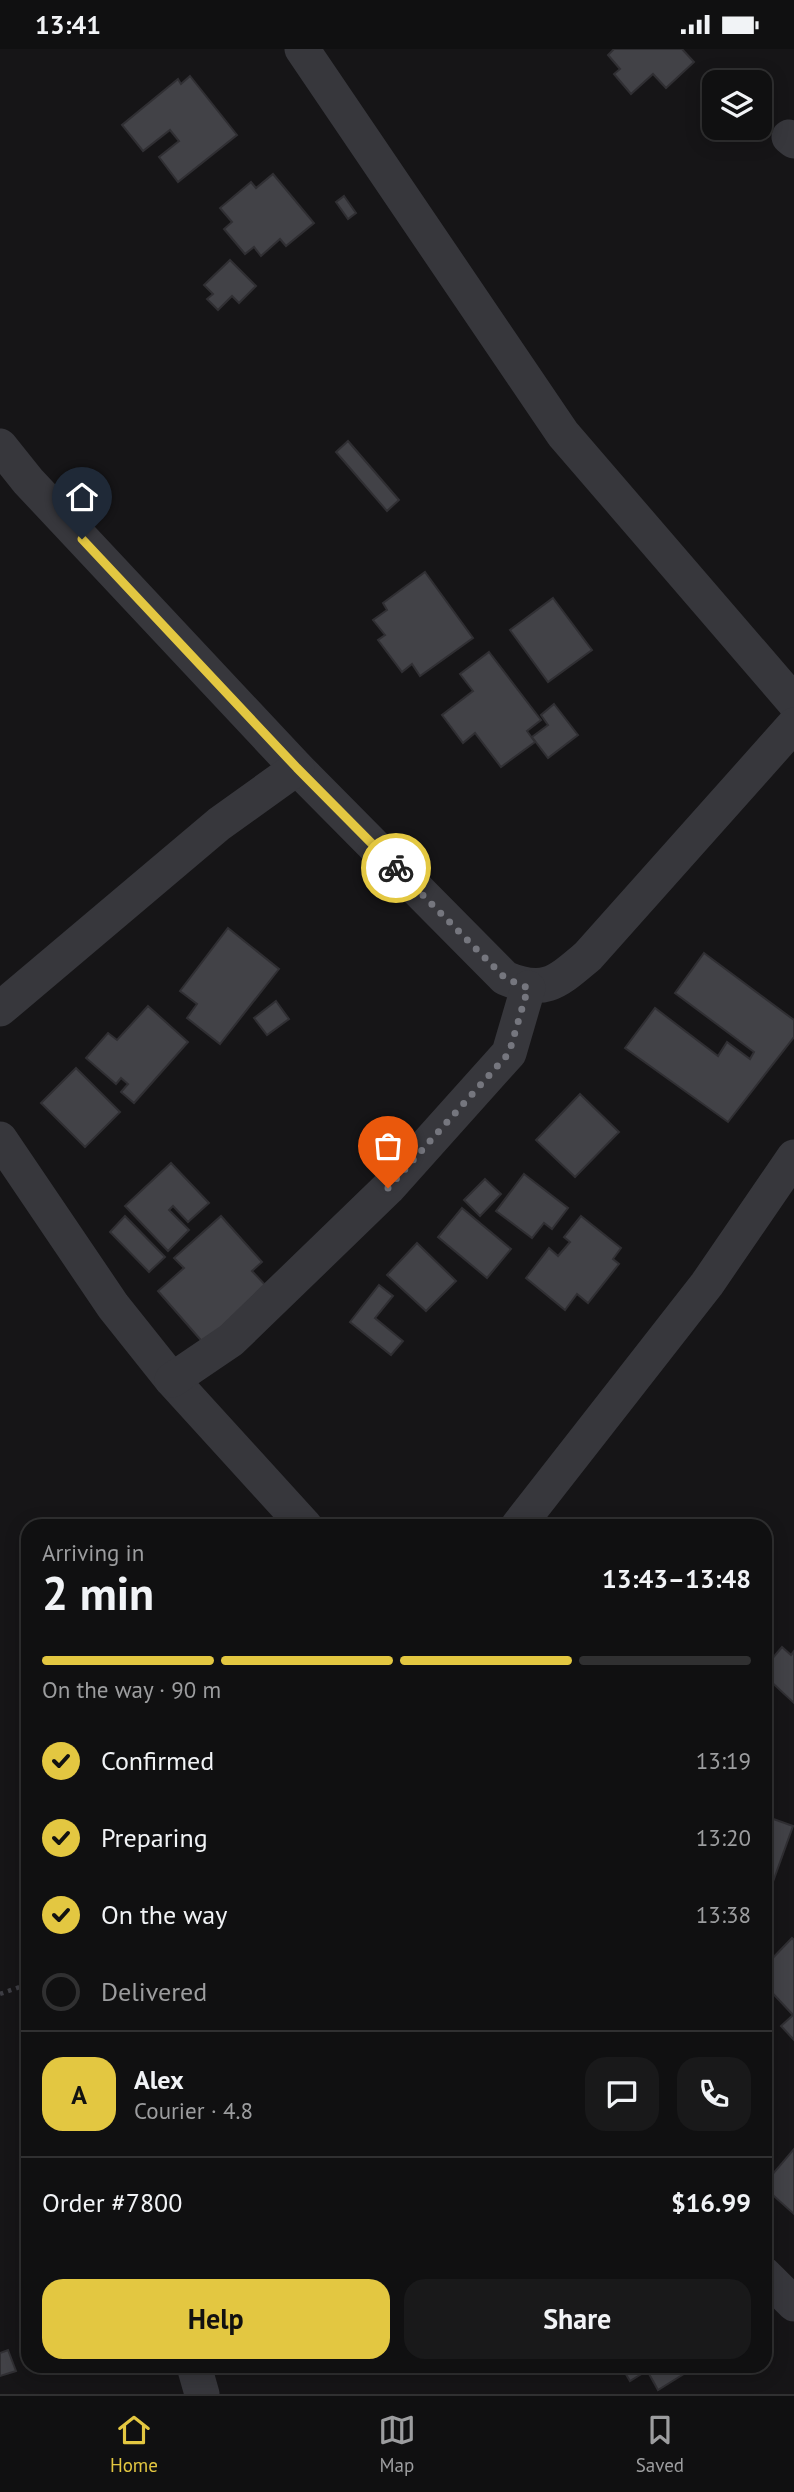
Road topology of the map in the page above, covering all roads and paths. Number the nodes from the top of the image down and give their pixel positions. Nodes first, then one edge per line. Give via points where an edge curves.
1 (302, 49) edge
2 (0, 446) edge
3 (794, 702) edge
4 (794, 725) edge
5 (297, 768) junction
6 (528, 988) junction
7 (0, 1009) edge
8 (0, 1139) edge
9 (794, 1157) edge
10 (172, 1380) junction
11 (299, 1519) edge
12 (523, 1519) edge
13 (21, 1986) edge
14 (0, 1994) edge
15 (772, 2282) edge
16 (794, 2304) edge
17 (196, 2373) edge
18 (202, 2394) edge

1 - 3 street via 563,434
2 - 5 street
4 - 6 street via 588,956 557,983
5 - 6 street via 505,978
5 - 7 street via 219,824
6 - 10 street via 509,1053 398,1178 231,1340
8 - 10 street via 113,1306
9 - 12 street via 706,1284
10 - 11 street
13 - 14 path
15 - 16 street
17 - 18 street

